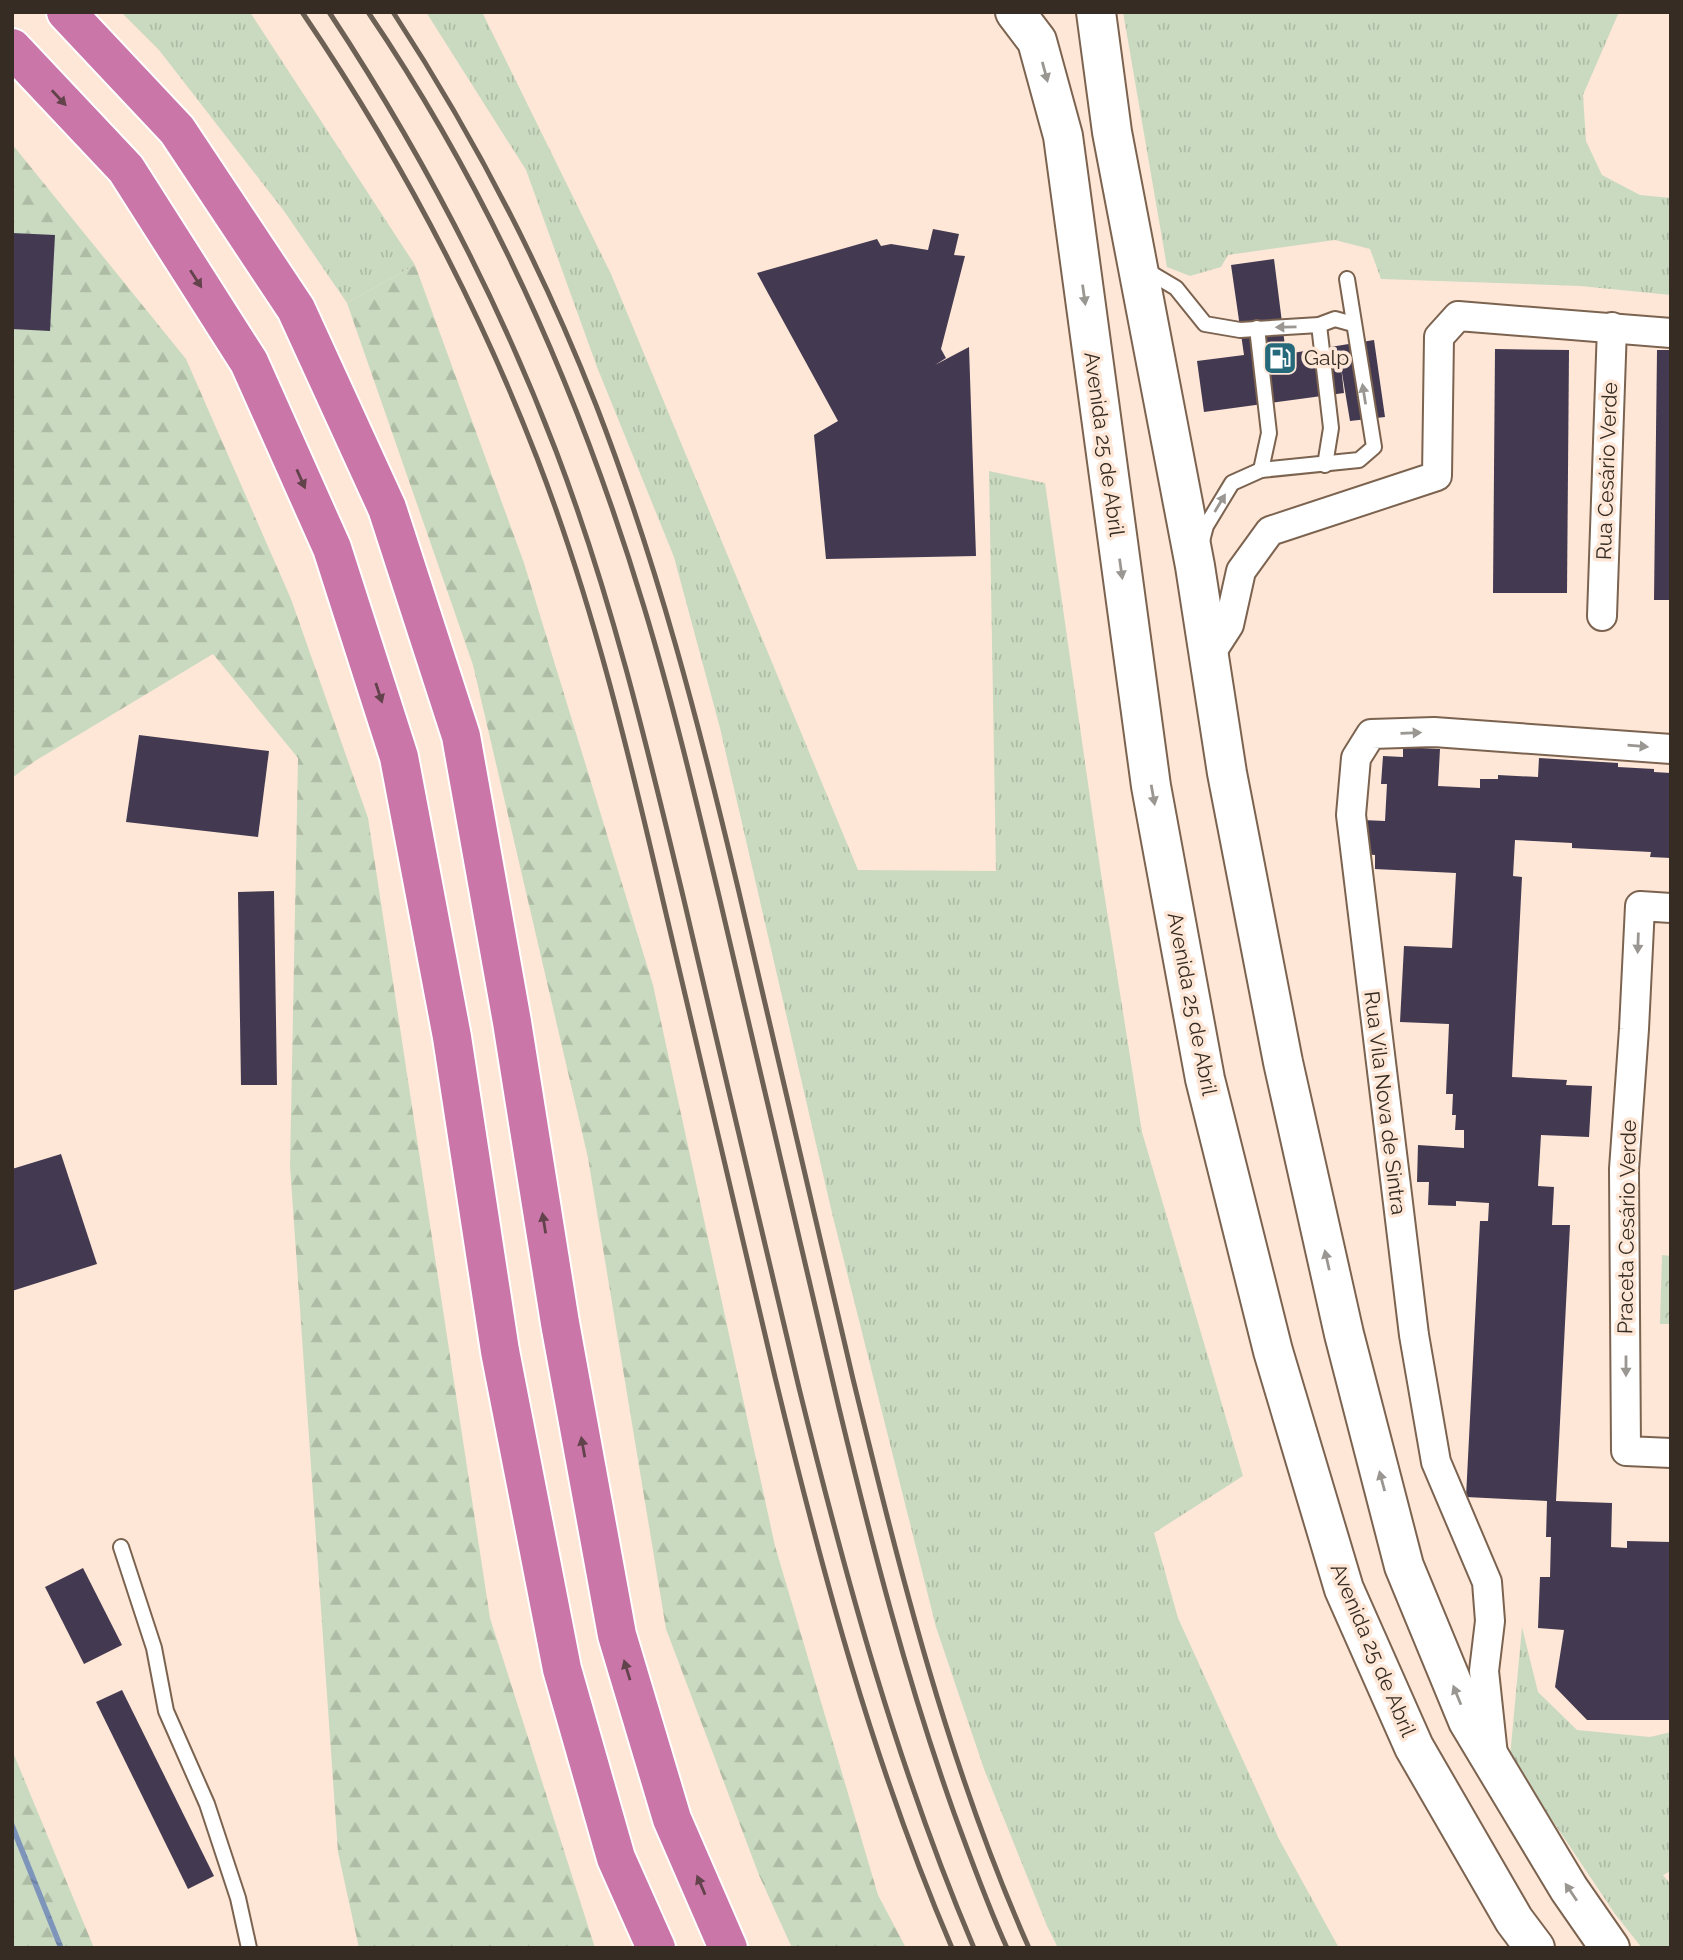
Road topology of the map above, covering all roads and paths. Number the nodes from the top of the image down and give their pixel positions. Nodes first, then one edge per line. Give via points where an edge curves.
1 (66, 12) edge
2 (1014, 12) edge
3 (1096, 12) edge
4 (12, 48) edge
5 (1139, 266) junction
6 (1347, 279) dead end
7 (1353, 324) junction
8 (1319, 325) junction
9 (1612, 327) junction
10 (1257, 328) junction
11 (1671, 333) edge
12 (1325, 464) junction
13 (1261, 470) junction
14 (1195, 566) junction
15 (1602, 616) dead end
16 (1209, 656) junction
17 (1671, 749) edge
18 (1671, 908) edge
19 (1671, 1453) edge
20 (121, 1547) dead end
21 (1494, 1765) junction
22 (249, 1948) edge
23 (656, 1948) edge
24 (728, 1948) edge
25 (1535, 1948) edge
26 (1610, 1948) edge

24 -> 1 highway via 672,1819 617,1635 461,736 387,508 296,309 177,130
2 -> 25 main road, Avenida 25 de Abril via 1037,41 1063,136 1151,786 1205,1079 1273,1351 1349,1601 1414,1747 1514,1920
3 - 5 main road via 1112,132
4 -> 23 highway via 126,169 249,362 332,548 399,757 452,1037 500,1351 562,1669 615,1858
5 - 10 lane via 1176,288 1205,324
5 - 14 main road
6 - 7 lane
7 - 8 lane via 1335,319
12 -> 7 lane via 1359,460 1374,447
8 -> 10 lane
8 - 12 lane via 1331,428
9 - 11 street
9 - 15 street, Rua Cesário Verde
9 - 16 street via 1458,316 1439,337 1437,476 1270,531 1241,571 1229,625
10 - 13 lane via 1269,433
12 - 13 lane
14 -> 13 lane via 1206,526 1231,483
14 - 16 main road
21 -> 16 main road via 1468,1721 1404,1566 1347,1347 1280,1048
21 -> 17 street, Rua Vila Nova de Sintra via 1484,1671 1490,1621 1486,1582 1436,1462 1414,1335 1351,815 1356,758 1371,734 1434,732
18 -> 19 street, Praceta Cesário Verde via 1640,906 1624,1169 1626,1451
20 - 22 lane via 154,1648 166,1711 206,1804 238,1898
26 -> 21 main road

